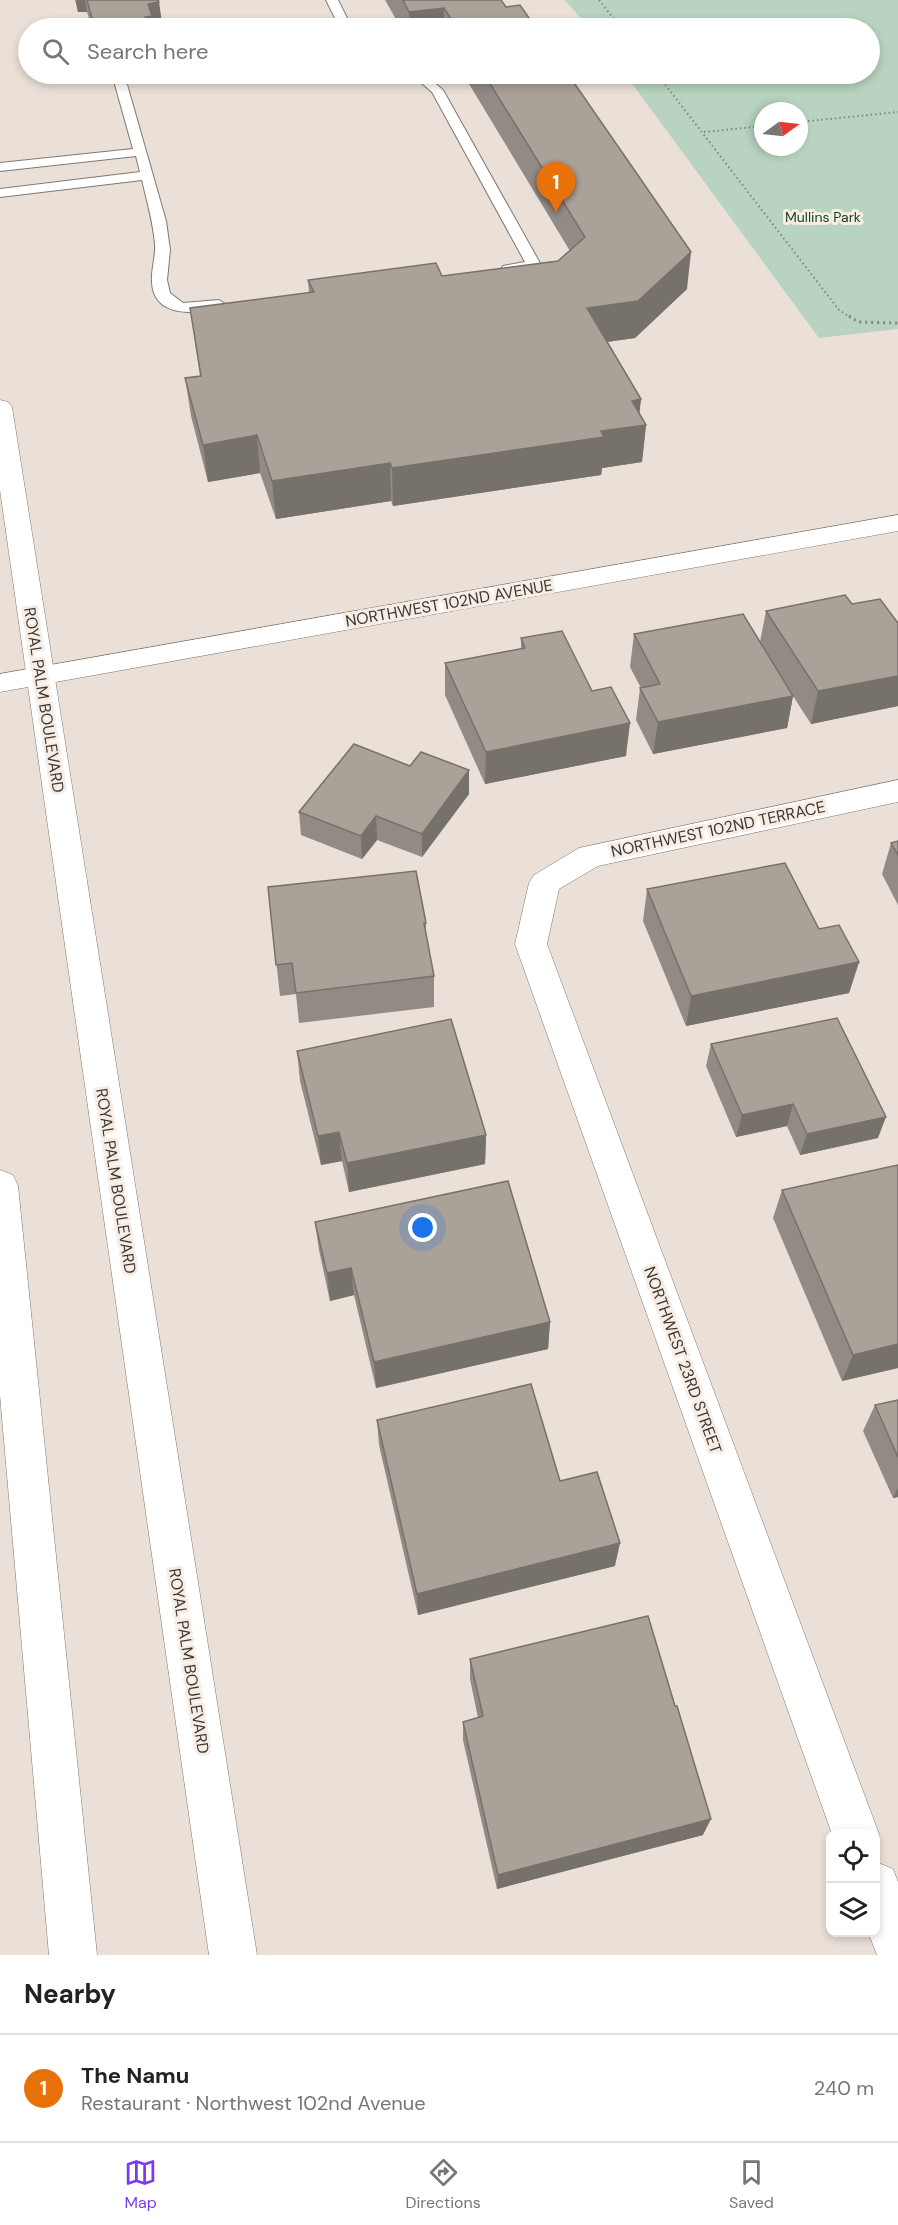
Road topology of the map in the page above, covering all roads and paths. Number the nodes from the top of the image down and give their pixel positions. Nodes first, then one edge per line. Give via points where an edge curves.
1 (332, 0) edge
2 (599, 0) edge
3 (341, 18) edge
4 (613, 18) edge
5 (121, 84) edge
6 (430, 84) edge
7 (665, 84) edge
8 (898, 112) edge
9 (808, 121) edge
10 (754, 127) edge
11 (703, 132) junction
12 (140, 152) junction
13 (0, 168) edge
14 (146, 175) junction
15 (0, 193) edge
16 (489, 271) edge
17 (237, 303) edge
18 (898, 323) edge
19 (0, 407) edge
20 (898, 523) edge
21 (40, 675) junction
22 (0, 682) edge
23 (898, 791) edge
24 (545, 883) joint
25 (0, 1186) edge
26 (855, 1829) edge
27 (880, 1897) edge
28 (898, 1948) edge
29 (73, 1955) edge
30 (233, 1955) edge

1 - 3 lane
2 - 4 path
5 - 12 lane
6 - 16 lane via 437,90 534,265
7 - 11 path
8 - 9 path
10 - 11 path
11 - 18 path via 839,310 858,322
12 - 13 lane
12 - 14 lane
14 - 15 lane
14 - 17 lane via 163,245 159,284 166,300 183,309
19 - 21 main road, ROYAL PALM BOULEVARD
20 - 21 main road, NORTHWEST 102ND AVENUE
21 - 22 main road, NORTHWEST 102ND AVENUE
21 - 30 main road, ROYAL PALM BOULEVARD
23 - 24 main road, NORTHWEST 102ND TERRACE via 590,856
24 - 26 main road, NORTHWEST 23RD STREET via 531,944
25 - 29 main road
27 - 28 main road

